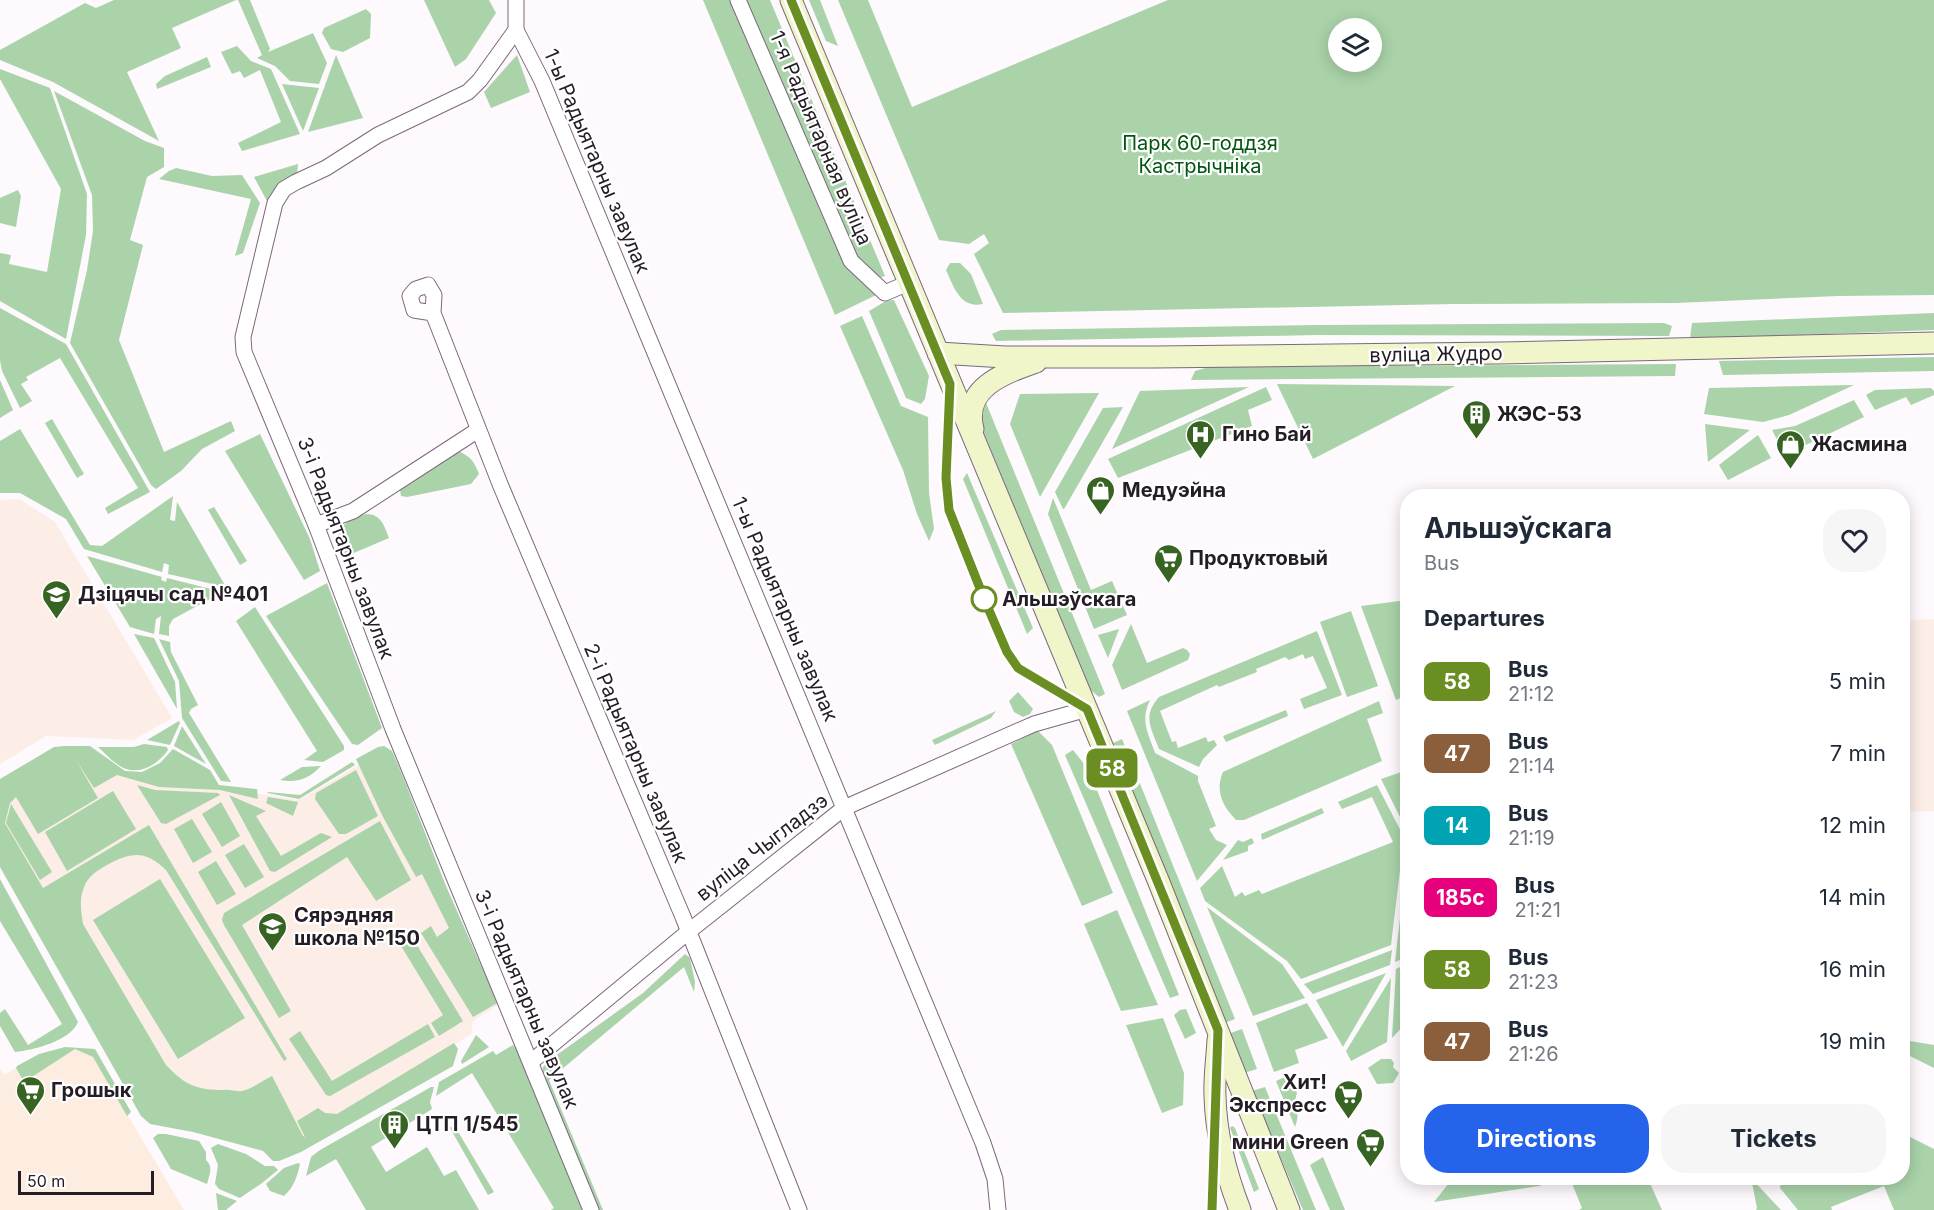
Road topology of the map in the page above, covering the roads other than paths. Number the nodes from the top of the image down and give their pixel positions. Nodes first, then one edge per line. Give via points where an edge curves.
1 (516, 0) edge
2 (738, 0) edge
3 (791, 0) edge
4 (516, 30) junction
5 (908, 284) junction
6 (433, 313) dead end
7 (1934, 343) edge
8 (938, 353) junction
9 (1051, 357) junction
10 (478, 430) junction
11 (977, 447) junction
12 (316, 525) junction
13 (1087, 709) junction
14 (844, 808) junction
15 (688, 932) junction
16 (1218, 1030) junction
17 (531, 1062) junction
18 (591, 1210) edge
19 (799, 1210) edge
20 (998, 1210) edge
21 (1240, 1210) edge
22 (1289, 1210) edge

1 - 4 street
2 - 5 street, 1-я Радыятарная вуліца via 851,261 885,292
3 - 5 main road
4 - 12 street, 3-і Радыятарны завулак via 468,92 378,135 296,182 284,189 275,203 243,337 244,352
4 - 14 street, 1-ы Радыятарны завулак via 542,81
5 - 8 main road
6 - 10 street, 2-і Радыятарны завулак
7 - 9 main road, вуліца Жудро via 1500,353
8 - 9 main road, вуліца Жудро
8 - 11 main road
9 - 11 main road via 1003,374 985,387 972,412
10 - 12 street via 353,511
10 - 15 street, 2-і Радыятарны завулак
11 - 13 main road
12 - 17 street, 3-і Радыятарны завулак via 393,729
13 - 14 street, вуліца Чыгладзэ via 1034,724
13 - 16 main road
14 - 15 street, вуліца Чыгладзэ
14 - 20 street, 1-ы Радыятарны завулак via 983,1143
15 - 17 street, вуліца Чыгладзэ
15 - 19 street, 2-і Радыятарны завулак
16 - 21 main road via 1215,1096 1219,1140
16 - 22 main road
17 - 18 street, 3-і Радыятарны завулак

